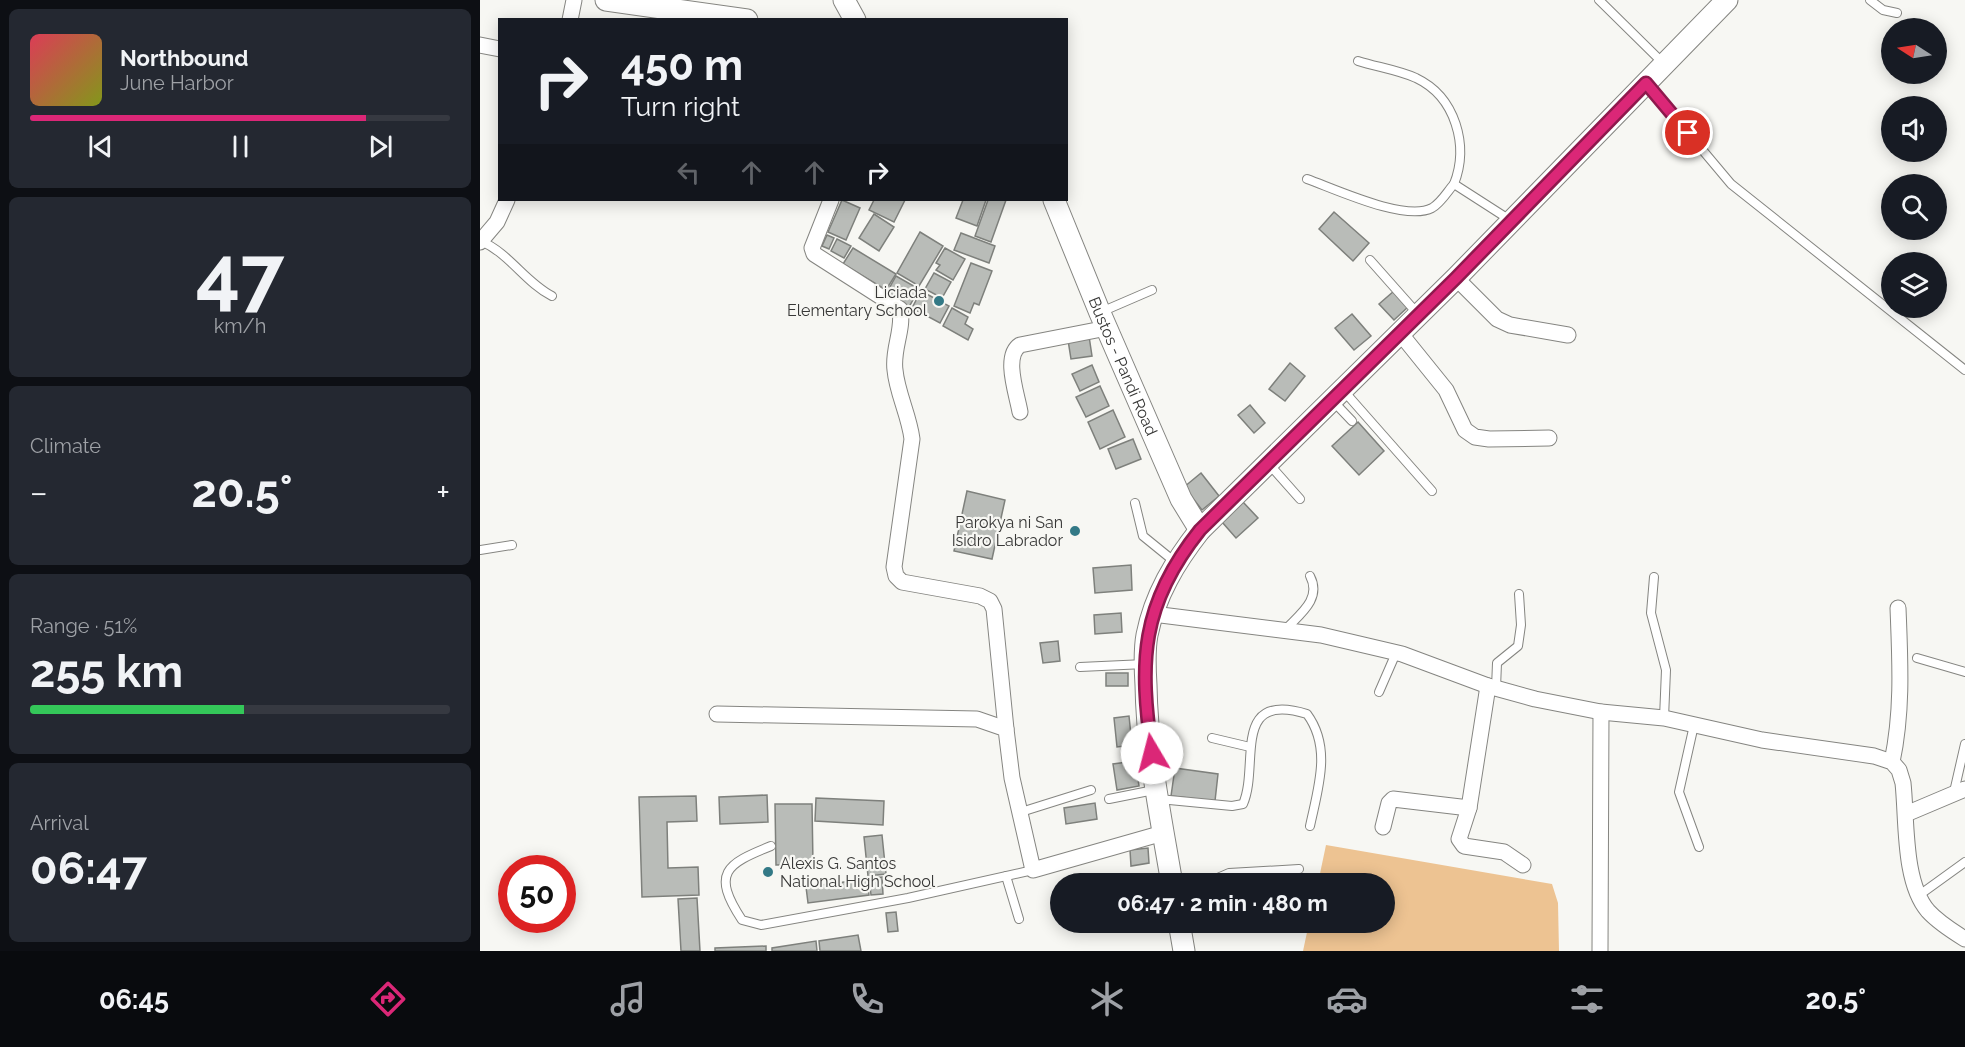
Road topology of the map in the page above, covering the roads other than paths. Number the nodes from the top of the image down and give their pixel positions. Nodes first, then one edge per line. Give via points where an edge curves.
1 (574, 0) edge
2 (606, 0) edge
3 (844, 0) edge
4 (1599, 0) edge
5 (1727, 0) edge
6 (1870, 0) edge
7 (1897, 13) dead end
8 (570, 18) edge
9 (738, 18) edge
10 (854, 18) edge
11 (480, 45) edge
12 (498, 49) edge
13 (1358, 61) dead end
14 (1664, 64) junction
15 (1646, 83) junction
16 (1307, 180) dead end
17 (1454, 184) junction
18 (507, 201) edge
19 (831, 201) edge
20 (1054, 201) edge
21 (1512, 220) junction
22 (480, 242) edge
23 (1370, 260) dead end
24 (1456, 278) junction
25 (1152, 290) dead end
26 (552, 296) dead end
27 (1419, 314) junction
28 (1103, 321) junction
29 (1400, 333) junction
30 (1568, 335) dead end
31 (1965, 370) edge
32 (1337, 394) junction
33 (1020, 412) dead end
34 (1352, 421) dead end
35 (1550, 438) dead end
36 (1268, 462) junction
37 (1431, 491) dead end
38 (1300, 499) dead end
39 (1135, 503) dead end
40 (1200, 530) junction
41 (512, 545) dead end
42 (480, 550) edge
43 (1175, 562) junction
44 (1310, 576) dead end
45 (1654, 577) dead end
46 (1519, 594) dead end
47 (1898, 608) dead end
48 (1153, 614) junction
49 (1284, 631) junction
50 (1396, 653) junction
51 (1917, 658) dead end
52 (1145, 664) junction
53 (1080, 667) dead end
54 (1965, 672) edge
55 (1492, 687) junction
56 (1379, 692) dead end
57 (1601, 712) junction
58 (717, 714) dead end
59 (1664, 718) junction
60 (1694, 724) junction
61 (1006, 729) junction
62 (1212, 738) dead end
63 (1965, 744) edge
64 (1250, 747) junction
65 (1892, 762) junction
66 (1091, 790) dead end
67 (1960, 791) edge
68 (1157, 794) junction
69 (1109, 799) dead end
70 (1469, 808) junction
71 (1021, 812) junction
72 (1906, 814) junction
73 (1310, 826) dead end
74 (1383, 827) dead end
75 (1163, 833) junction
76 (771, 846) dead end
77 (1699, 847) dead end
78 (1965, 862) edge
79 (1523, 865) dead end
80 (1299, 869) dead end
81 (1033, 870) junction
82 (1170, 873) edge
83 (1229, 873) edge
84 (1006, 876) junction
85 (1917, 896) junction
86 (1019, 919) dead end
87 (1181, 933) edge
88 (1965, 939) edge
89 (1184, 951) edge
90 (1600, 951) edge

1 - 8 street
2 - 9 main road
3 - 10 main road
4 - 14 lane
5 - 14 main road
6 - 7 lane via 1883,10
11 - 12 street
13 - 17 lane via 1418,79 1451,111 1457,124 1461,165
14 - 15 main road
15 - 21 main road
15 - 31 lane via 1731,184
16 - 17 lane via 1410,212 1431,209
17 - 21 lane
18 - 22 street via 497,222
19 - 61 street via 812,248 814,254 900,309 902,317 894,370 910,419 912,439 894,567 896,576 902,582 990,601
20 - 28 main road, Bustos - Pandi Road
21 - 24 main road
22 - 26 lane via 503,252
23 - 27 lane
24 - 27 main road
24 - 30 street via 1497,319
25 - 28 lane
27 - 29 main road
28 - 33 street via 1014,349 1011,354
28 - 40 main road, Bustos - Pandi Road via 1181,499
29 - 32 main road
29 - 35 street via 1446,390 1466,430 1475,437
32 - 34 lane
32 - 36 main road
32 - 37 lane
36 - 38 lane
36 - 40 main road
39 - 43 lane via 1143,536
40 - 43 main road
41 - 42 lane
43 - 48 main road
44 - 49 lane via 1315,586 1312,600
45 - 59 lane via 1651,613 1666,670
46 - 55 lane via 1518,646 1497,663
47 - 65 street via 1901,695
48 - 49 street
48 - 52 main road
49 - 50 street via 1321,635
50 - 55 street
50 - 56 lane
51 - 54 lane
52 - 53 lane
52 - 68 main road via 1146,716
55 - 57 street
55 - 70 street
57 - 59 street
57 - 90 street
58 - 61 street via 977,719
59 - 60 street
60 - 65 street
60 - 77 lane via 1679,792
61 - 71 street
62 - 64 lane
63 - 67 lane
64 - 68 lane via 1243,804 1232,806
64 - 73 lane via 1254,726 1262,716 1292,709 1307,714 1320,739 1323,756
65 - 72 street via 1903,783
66 - 71 lane
67 - 72 street
68 - 69 lane
68 - 75 main road
70 - 74 street via 1393,799 1385,812
70 - 79 street via 1461,843 1504,852
71 - 81 street
72 - 85 street via 1911,876
75 - 81 street
75 - 82 main road
76 - 84 lane via 734,862 726,877 729,901 742,920 761,925
78 - 85 lane
80 - 83 lane
81 - 84 lane
84 - 86 lane
85 - 88 street via 1928,911
87 - 89 main road

